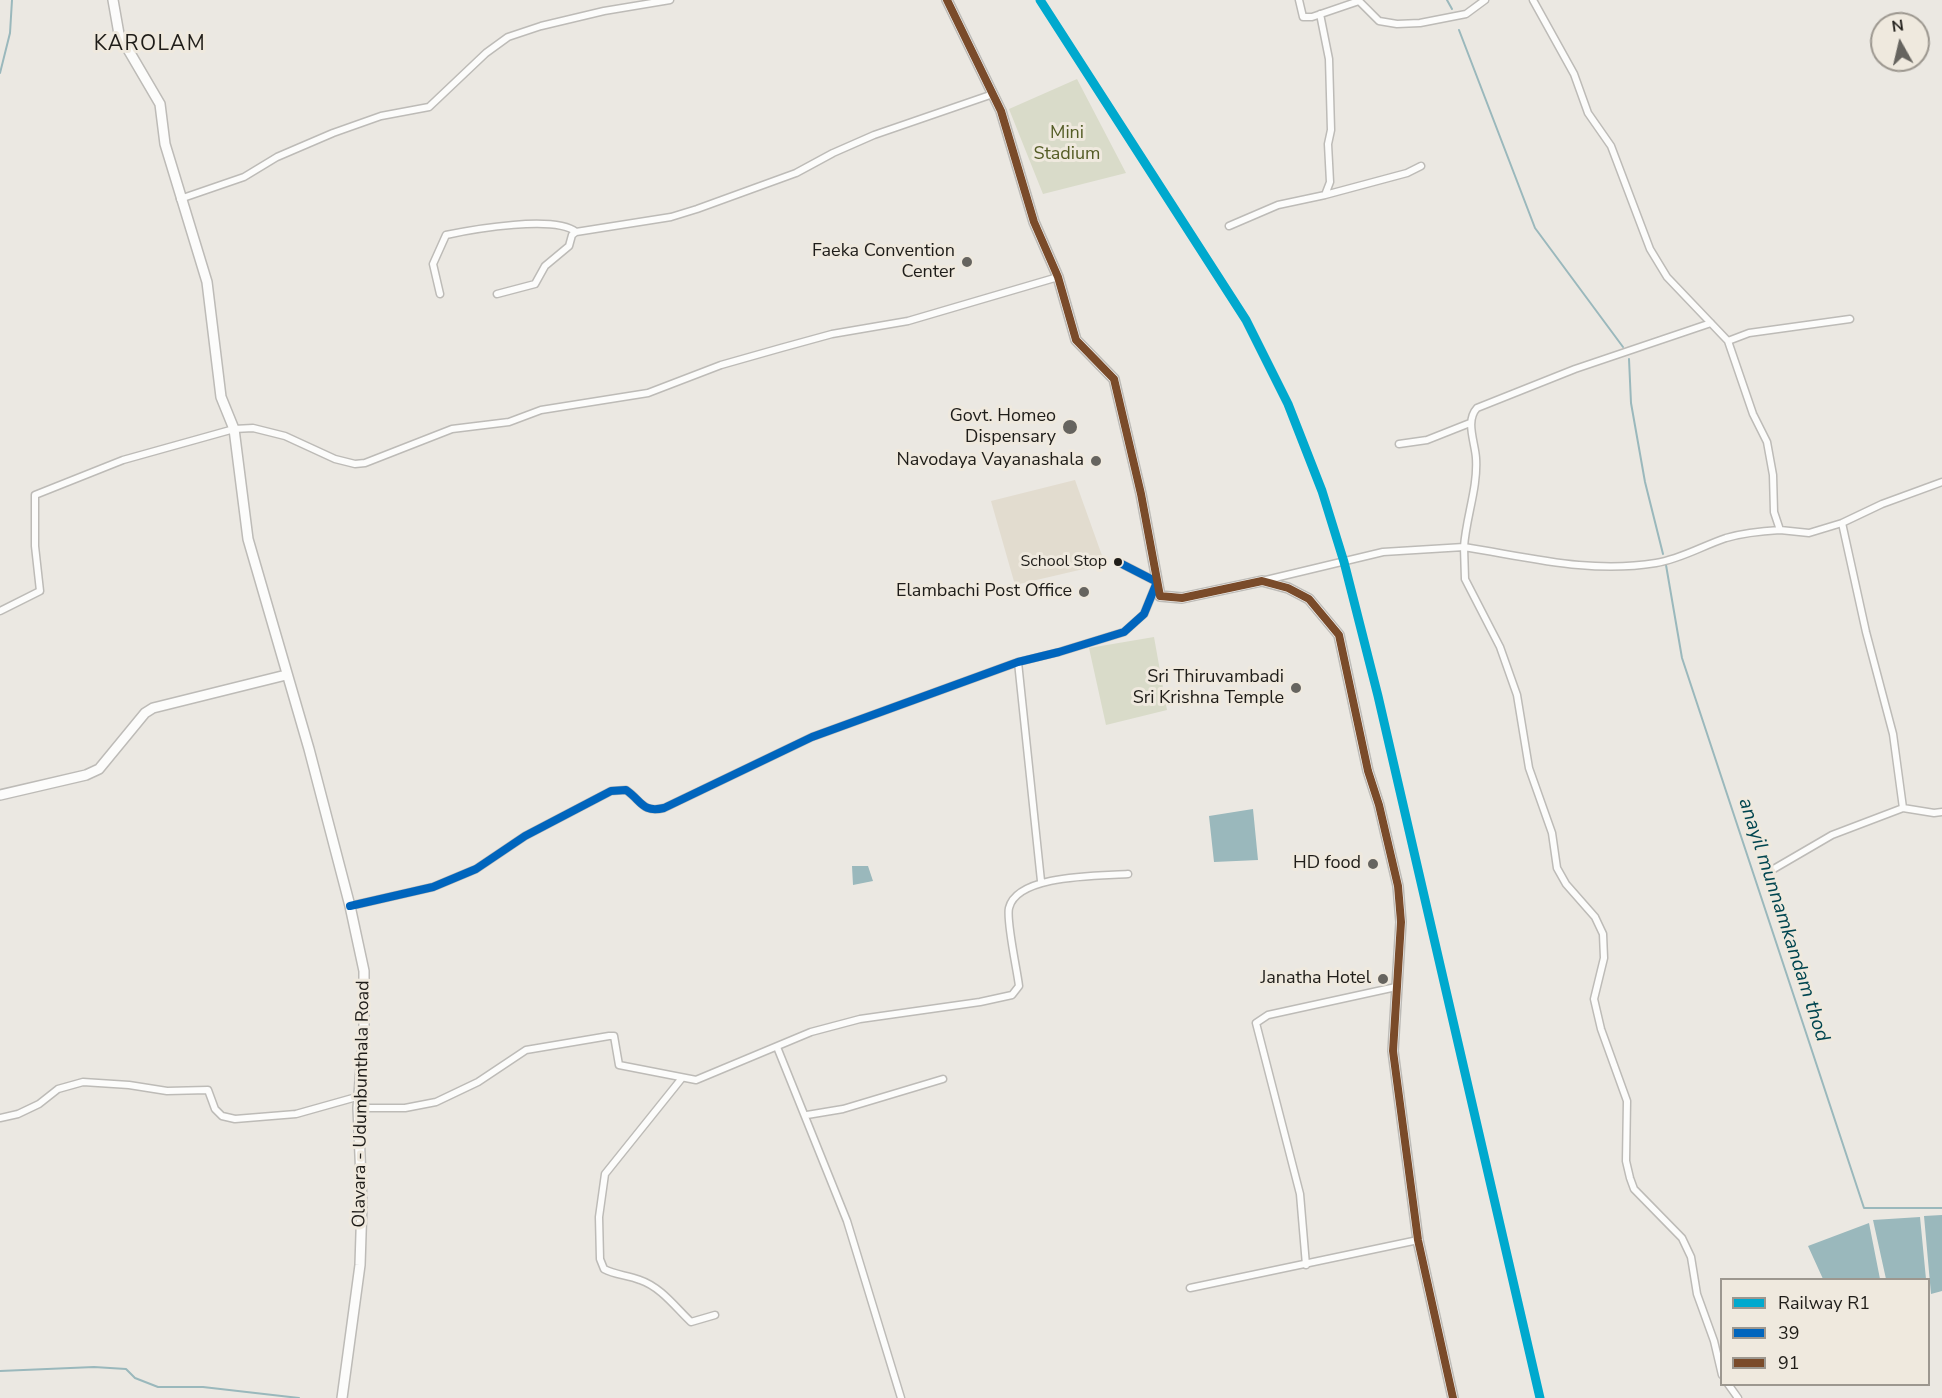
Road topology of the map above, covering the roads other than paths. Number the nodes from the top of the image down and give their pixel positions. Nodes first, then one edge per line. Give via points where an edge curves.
1 (113, 0) edge
2 (670, 0) edge
3 (947, 0) edge
4 (1299, 0) edge
5 (1485, 0) edge
6 (1533, 0) edge
7 (1320, 14) junction
8 (993, 94) junction
9 (1421, 166) dead end
10 (1324, 195) junction
11 (180, 199) junction
12 (1229, 226) dead end
13 (576, 232) junction
14 (1058, 277) junction
15 (440, 294) dead end
16 (497, 294) dead end
17 (1850, 319) dead end
18 (1711, 323) junction
19 (1728, 342) junction
20 (1470, 423) junction
21 (234, 429) junction
22 (1399, 444) dead end
23 (1942, 482) edge
24 (1842, 523) junction
25 (1780, 530) junction
26 (1464, 547) junction
27 (1118, 562) dead end
28 (1262, 581) junction
29 (1157, 582) junction
30 (0, 611) edge
31 (1018, 662) junction
32 (286, 675) junction
33 (0, 795) edge
34 (1904, 808) junction
35 (1942, 812) edge
36 (1128, 874) dead end
37 (1765, 874) dead end
38 (1041, 881) junction
39 (350, 906) junction
40 (1396, 987) junction
41 (777, 1047) junction
42 (682, 1078) junction
43 (943, 1079) dead end
44 (360, 1096) junction
45 (358, 1108) junction
46 (807, 1115) junction
47 (0, 1118) edge
48 (1418, 1240) junction
49 (1306, 1265) junction
50 (1190, 1288) dead end
51 (715, 1315) dead end
52 (1720, 1366) edge
53 (342, 1398) edge
54 (901, 1398) edge
55 (1453, 1398) edge

1 - 11 main road, Olavara - Udumbunthala Road via 118,34 160,104 165,144
2 - 11 street via 604,11 508,37 429,107 381,116 333,133 277,157 244,177
3 - 8 main road
4 - 7 street via 1303,17
5 - 7 street via 1466,14 1420,23 1379,21 1359,1
6 - 18 street via 1574,75 1588,113 1611,146 1650,249 1667,277
7 - 10 street via 1329,59 1331,129 1330,182
8 - 13 street via 874,135 796,173 697,209 671,217
8 - 14 main road via 1034,222
9 - 10 street
10 - 12 street via 1278,205
11 - 21 main road, Olavara - Udumbunthala Road via 207,282 221,397
13 - 15 street via 559,224 521,224 446,235 433,264
13 - 16 street via 569,246 546,266 536,284
14 - 21 street via 908,321 832,334 781,348 721,365 648,393 550,408 509,422 452,429 365,463 346,463 285,436 253,428
14 - 29 main road via 1076,340 1114,379
17 - 19 street via 1749,333
18 - 19 street
18 - 20 street via 1575,369 1477,408
19 - 25 street via 1767,442 1774,512
20 - 22 street via 1427,440
20 - 26 street via 1476,462
21 - 30 street via 123,460 35,495 40,591
21 - 32 main road, Olavara - Udumbunthala Road via 248,538
23 - 24 street
24 - 25 street via 1809,533
24 - 34 street via 1893,734
25 - 26 street via 1725,538 1682,557 1656,563 1604,568
26 - 28 street via 1383,552
26 - 52 street via 1465,579 1500,647 1517,694 1529,768 1552,834 1557,868 1595,917 1603,934 1604,958 1594,999 1628,1101 1626,1161 1630,1178 1634,1189 1682,1238 1691,1257 1697,1294
27 - 29 street
28 - 29 main road via 1168,599 1160,596
28 - 40 main road via 1309,599 1340,635 1368,771 1398,886 1401,922
29 - 31 street via 1144,614 1124,632
31 - 38 street
31 - 39 street via 812,737 664,808 648,810 626,790 611,791 525,836 476,869 432,886
32 - 33 main road via 153,708 99,769
32 - 39 main road, Olavara - Udumbunthala Road
34 - 35 street
34 - 37 street via 1832,835
36 - 38 street
38 - 41 street via 1016,895 1009,908 1018,986 1012,995 860,1019 811,1032
39 - 44 main road, Olavara - Udumbunthala Road via 364,971
40 - 48 main road via 1394,1051
40 - 49 street via 1268,1015 1256,1023 1300,1194
41 - 42 street via 696,1080
41 - 46 street
42 - 45 street via 619,1065 616,1041 609,1036 526,1050 478,1082 436,1102 405,1108
42 - 51 street via 605,1174 599,1217 600,1259 610,1273 656,1288 691,1323
43 - 46 street via 843,1109
44 - 45 main road, Olavara - Udumbunthala Road
44 - 47 street via 296,1114 235,1119 214,1109 208,1090 166,1091 83,1082 58,1089 39,1104
45 - 53 main road, Olavara - Udumbunthala Road via 360,1265
46 - 54 street via 848,1221
48 - 49 street
48 - 55 main road
49 - 50 street

